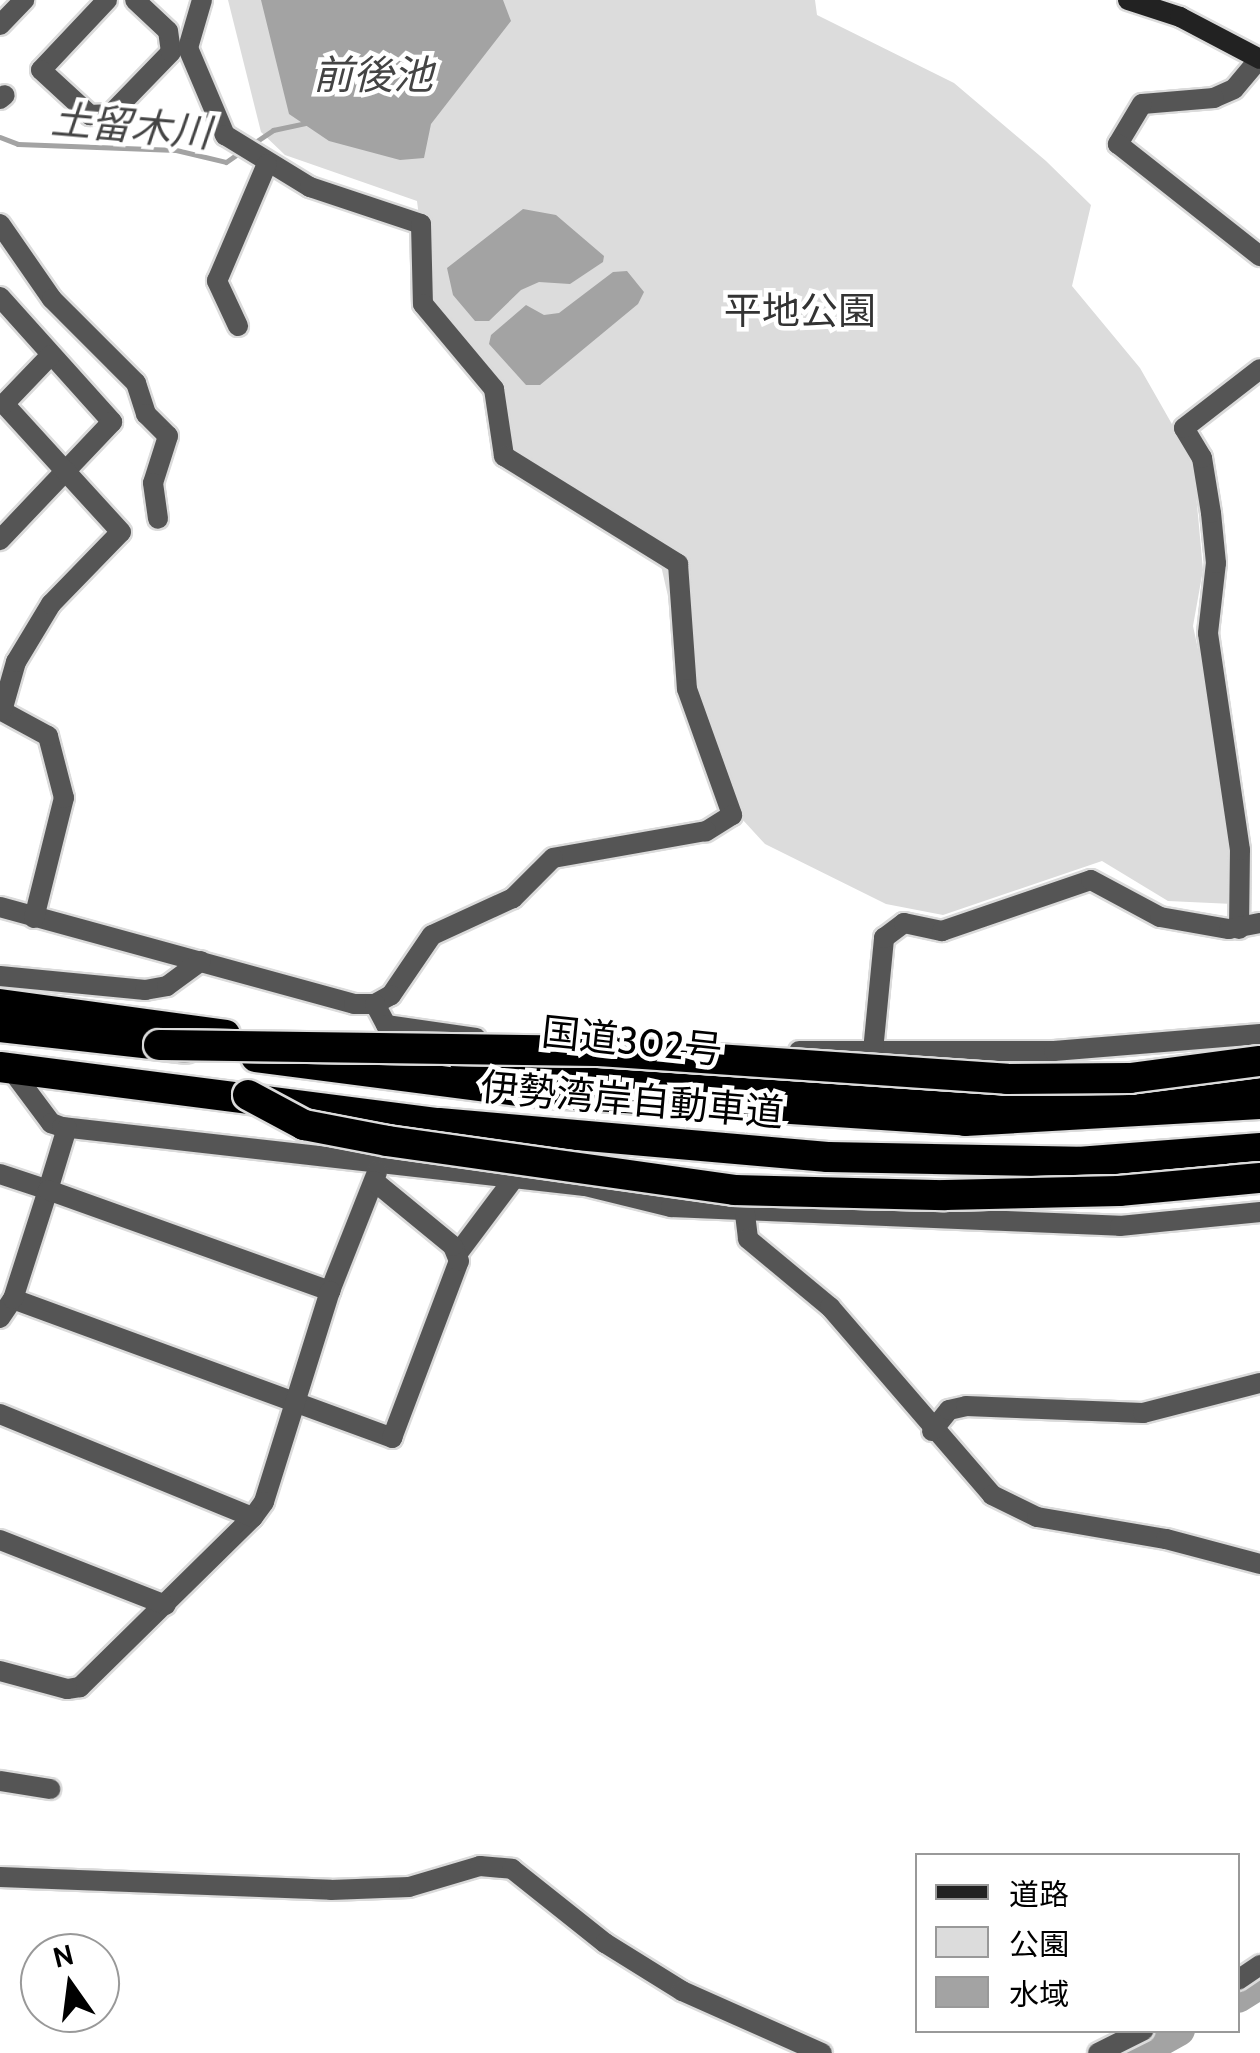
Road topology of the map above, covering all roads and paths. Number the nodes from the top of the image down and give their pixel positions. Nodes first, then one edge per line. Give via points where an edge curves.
1 (24, 0) edge
2 (107, 0) edge
3 (134, 0) edge
4 (202, 0) edge
5 (1128, 0) edge
6 (0, 25) edge
7 (1260, 59) edge
8 (252, 155) junction
9 (0, 225) edge
10 (1260, 256) edge
11 (0, 296) edge
12 (238, 326) dead end
13 (51, 355) junction
14 (1260, 370) edge
15 (66, 471) junction
16 (158, 519) dead end
17 (0, 540) edge
18 (8, 659) edge
19 (0, 907) edge
20 (34, 918) junction
21 (1260, 923) edge
22 (1239, 929) junction
23 (201, 961) junction
24 (0, 976) edge
25 (0, 1004) edge
26 (374, 1004) junction
27 (0, 1027) edge
28 (1260, 1034) edge
29 (158, 1045) junction
30 (874, 1051) junction
31 (1260, 1060) edge
32 (5, 1072) edge
33 (1260, 1085) edge
34 (248, 1095) junction
35 (1260, 1104) edge
36 (67, 1128) junction
37 (1260, 1150) edge
38 (0, 1174) edge
39 (376, 1174) junction
40 (1260, 1178) edge
41 (512, 1181) junction
42 (48, 1190) junction
43 (1260, 1212) edge
44 (745, 1214) junction
45 (458, 1252) junction
46 (330, 1291) junction
47 (13, 1299) junction
48 (0, 1318) edge
49 (1260, 1383) edge
50 (292, 1402) junction
51 (0, 1414) edge
52 (932, 1432) junction
53 (253, 1517) junction
54 (0, 1540) edge
55 (1260, 1564) edge
56 (166, 1606) junction
57 (0, 1671) edge
58 (0, 1781) edge
59 (50, 1789) dead end
60 (0, 1877) edge
61 (1138, 2033) edge
62 (822, 2053) edge
63 (1098, 2053) edge

1 - 6 street
2 - 3 street via 40,70 90,115 111,114 171,52 168,31
4 - 8 street via 188,39 194,71 225,136
5 - 7 main road via 1180,17
7 - 10 street via 1234,88 1214,98 1142,104 1118,144
8 - 12 street via 217,281
8 - 26 street via 310,187 421,224 424,304 494,389 504,456 678,564 687,689 732,816 706,831 553,858 513,898 432,935 392,995
9 - 16 street via 52,300 136,383 146,414 168,436 153,483
11 - 13 street
13 - 15 street via 112,422
13 - 15 street via 4,404
14 - 22 street via 1184,428 1202,458 1211,512 1216,562 1208,633 1240,850
15 - 17 street
15 - 18 street via 121,532
18 - 20 street via 2,711 48,736 64,798
19 - 20 street
20 - 23 street
21 - 22 street
22 - 30 street via 1160,916 1092,880 942,931 904,923 884,938
23 - 24 street via 168,986 145,990
23 - 26 street
25 - 33 highway, 国道302号 via 744,1089 1078,1097
26 - 30 street via 386,1025 504,1042 527,1036
27 - 29 highway, 伊勢湾岸自動車道
28 - 30 street via 1054,1052
29 - 31 highway, bridge via 599,1051 1007,1079 1130,1078
29 - 35 highway, 伊勢湾岸自動車道, bridge via 519,1091 829,1115 1074,1120
32 - 34 highway, 伊勢湾岸自動車道
32 - 36 street via 51,1123
32 - 37 highway via 515,1138 736,1157 1088,1166
34 - 37 highway, 伊勢湾岸自動車道 via 439,1123 828,1157 1078,1162
34 - 40 highway, bridge via 304,1125 387,1142 734,1190 945,1195 1119,1191
36 - 39 street
36 - 42 street
38 - 42 street
39 - 41 street
39 - 45 street
39 - 46 street
41 - 44 street
41 - 45 street
42 - 46 street
42 - 47 street
43 - 44 street via 1120,1226
44 - 52 street via 748,1239 830,1308
45 - 50 street via 392,1438
46 - 50 street
47 - 48 street
47 - 50 street
49 - 52 street via 1143,1412 966,1406 949,1410
50 - 53 street
51 - 53 street
52 - 55 street via 992,1495 1037,1517 1166,1539
53 - 56 street
54 - 56 street
56 - 57 street via 80,1686 68,1689
58 - 59 street
60 - 62 street via 331,1890 410,1887 480,1866 512,1869 605,1943 682,1991
61 - 63 street

